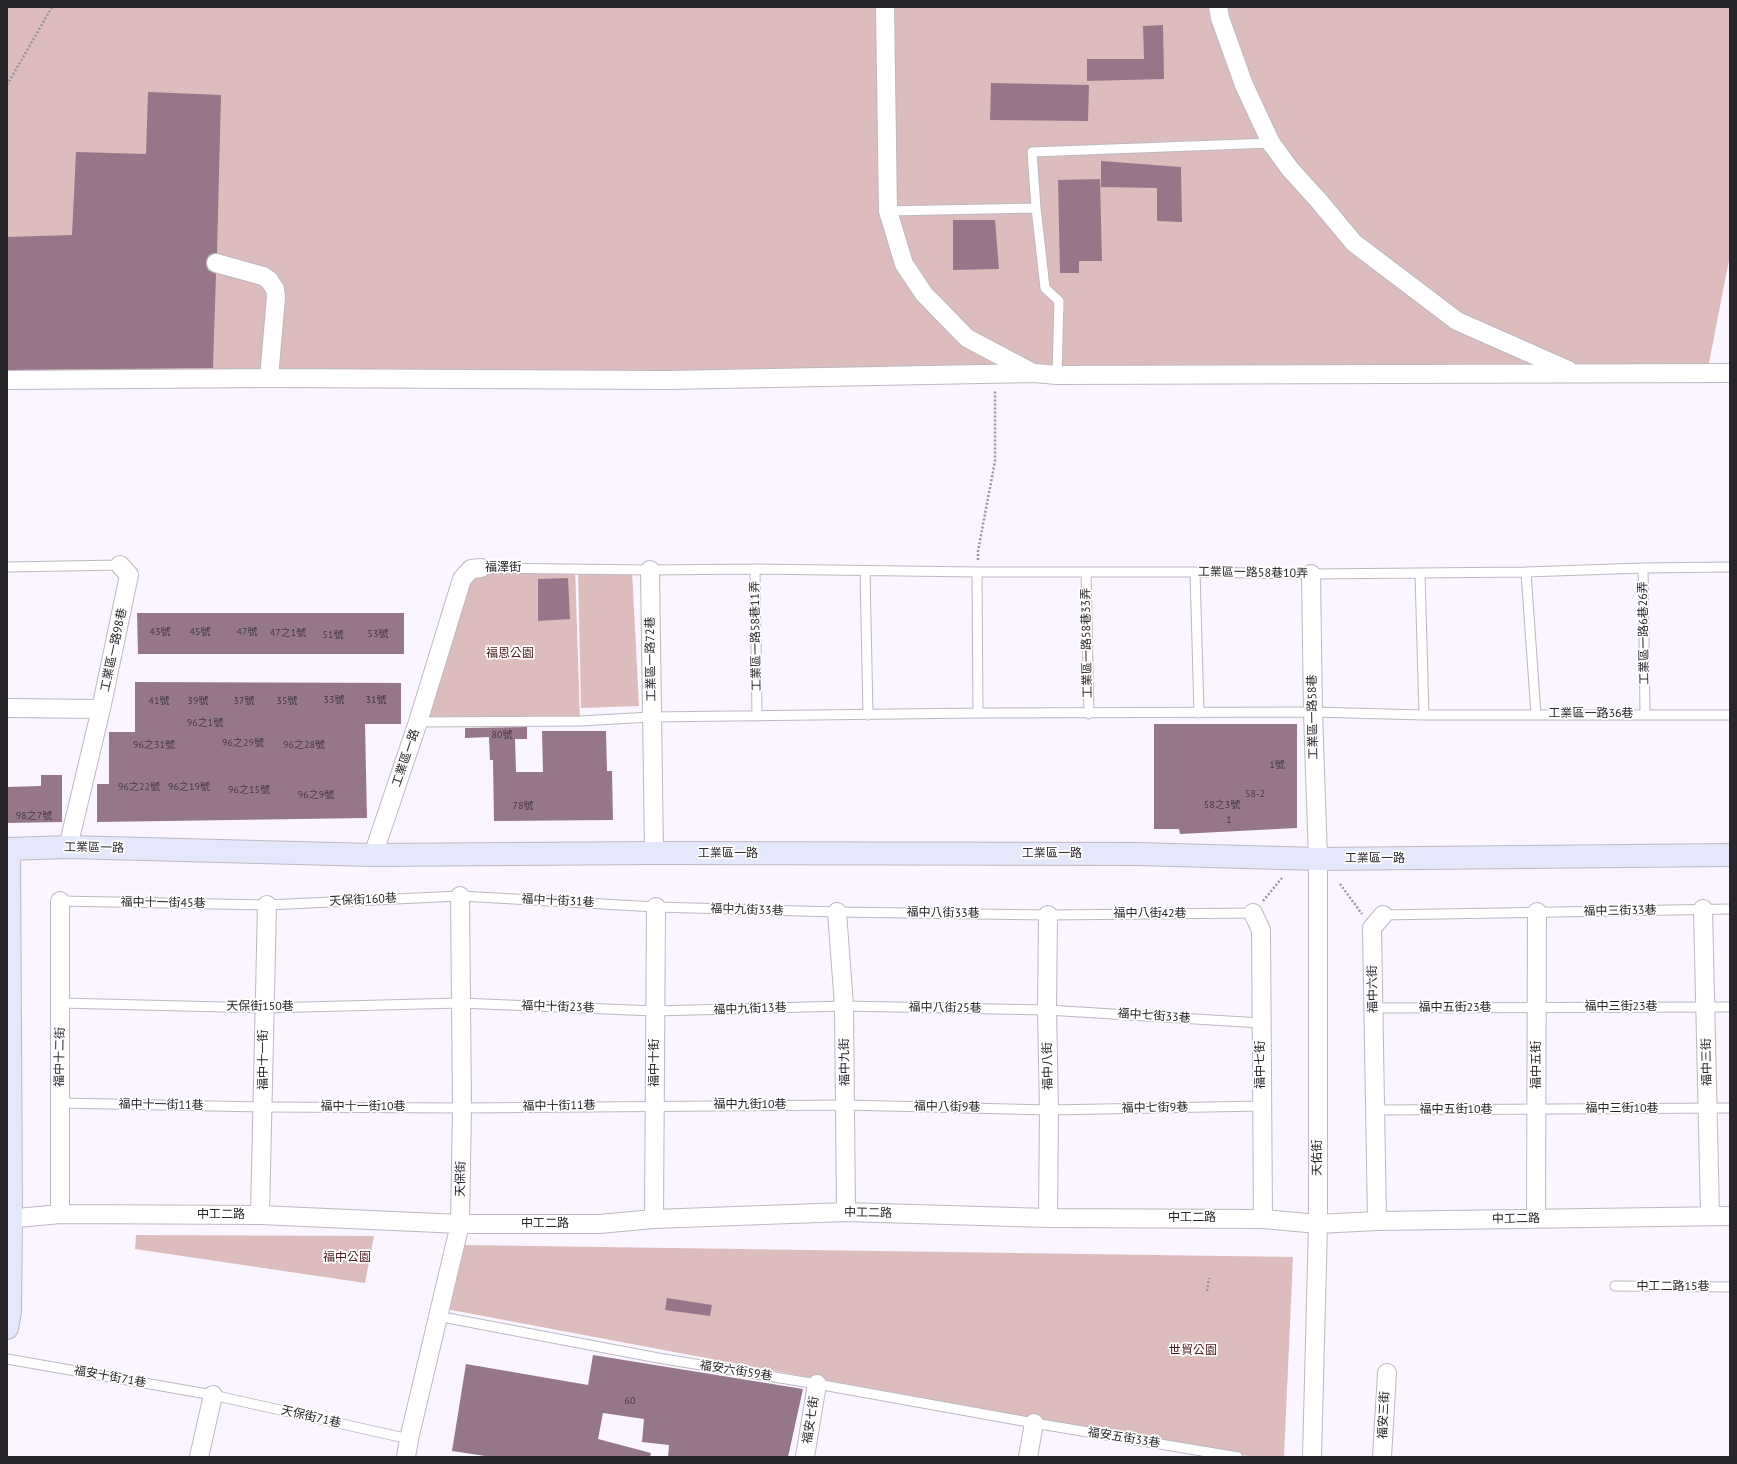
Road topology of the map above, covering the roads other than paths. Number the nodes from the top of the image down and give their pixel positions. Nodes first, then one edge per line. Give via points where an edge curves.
1 (885, 7) edge
2 (1218, 7) edge
3 (1271, 143) junction
4 (1036, 208) junction
5 (888, 211) junction
6 (216, 263) dead end
7 (1034, 373) junction
8 (1730, 373) edge
9 (1576, 374) junction
10 (1057, 375) junction
11 (269, 378) junction
12 (7, 380) edge
13 (120, 565) joint
14 (7, 567) edge
15 (1730, 567) edge
16 (481, 568) joint
17 (1643, 568) junction
18 (755, 569) junction
19 (650, 570) junction
20 (865, 571) junction
21 (977, 572) junction
22 (1086, 572) junction
23 (1195, 572) junction
24 (1526, 572) junction
25 (1311, 574) junction
26 (1420, 574) junction
27 (7, 708) edge
28 (101, 708) junction
29 (1313, 712) junction
30 (978, 713) junction
31 (1199, 713) junction
32 (1089, 714) junction
33 (1645, 714) junction
34 (868, 715) junction
35 (1424, 715) junction
36 (1536, 715) junction
37 (1730, 715) edge
38 (651, 716) junction
39 (757, 716) junction
40 (418, 722) junction
41 (68, 848) junction
42 (8, 849) edge
43 (654, 854) junction
44 (373, 855) junction
45 (1730, 855) edge
46 (1318, 859) junction
47 (460, 896) junction
48 (60, 901) joint
49 (267, 905) junction
50 (656, 907) junction
51 (1703, 909) junction
52 (1730, 909) edge
53 (837, 912) junction
54 (1537, 912) junction
55 (1253, 913) joint
56 (1048, 914) junction
57 (1377, 921) joint
58 (61, 1003) junction
59 (460, 1003) junction
60 (844, 1006) junction
61 (1537, 1007) junction
62 (1705, 1007) junction
63 (1730, 1007) edge
64 (264, 1008) junction
65 (1373, 1008) junction
66 (1047, 1010) junction
67 (656, 1011) junction
68 (1261, 1023) junction
69 (59, 1103) junction
70 (655, 1105) junction
71 (845, 1105) junction
72 (1261, 1106) junction
73 (263, 1107) junction
74 (462, 1108) junction
75 (1708, 1108) junction
76 (1730, 1108) edge
77 (1049, 1110) junction
78 (1375, 1110) junction
79 (1537, 1110) junction
80 (846, 1212) junction
81 (60, 1214) junction
82 (260, 1215) junction
83 (1710, 1215) junction
84 (1730, 1216) edge
85 (1048, 1218) junction
86 (1263, 1218) junction
87 (1536, 1218) junction
88 (9, 1219) edge
89 (654, 1219) junction
90 (1377, 1221) junction
91 (460, 1224) junction
92 (1318, 1224) junction
93 (1615, 1286) dead end
94 (1730, 1287) edge
95 (437, 1316) junction
96 (7, 1328) edge
97 (7, 1359) edge
98 (1387, 1373) dead end
99 (817, 1384) junction
100 (213, 1395) junction
101 (1034, 1423) junction
102 (408, 1439) junction
103 (199, 1457) edge
104 (406, 1457) edge
105 (805, 1457) edge
106 (1028, 1457) edge
107 (1238, 1457) edge
108 (1312, 1457) edge
109 (1382, 1457) edge

1 - 5 street
2 - 3 street via 1244,85
3 - 4 lane via 1032,152
3 - 9 street via 1354,243 1410,287 1457,321
4 - 5 lane
4 - 10 lane via 1045,288 1059,301
5 - 7 street via 904,264 924,294 968,338
6 - 11 street via 264,276 274,286 276,297
7 - 10 street
7 - 11 street via 667,380
8 - 9 street
9 - 10 street
11 - 12 street
13 - 14 lane, 工業區一路98巷
13 - 28 street, 工業區一路98巷 via 129,575
15 - 17 lane, 工業區一路6巷26弄
16 - 19 lane, 福澤街
16 - 40 street, 福澤街 via 471,569 462,579
17 - 24 lane, 工業區一路58巷10弄
17 - 33 lane, 工業區一路6巷26弄
18 - 19 lane
18 - 20 lane, 工業區一路58巷11弄
18 - 39 lane, 工業區一路58巷11弄
19 - 38 street, 工業區一路72巷
20 - 21 lane, 工業區一路58巷11弄
20 - 34 lane
21 - 22 lane, 工業區一路58巷11弄
21 - 30 lane
22 - 23 lane, 工業區一路58巷10弄
22 - 32 lane, 工業區一路58巷33弄
23 - 25 lane, 工業區一路58巷10弄
23 - 31 lane
24 - 26 lane, 工業區一路58巷10弄
24 - 36 lane
25 - 26 lane, 工業區一路58巷10弄
25 - 29 street, 工業區一路58巷
26 - 35 lane
27 - 28 street
28 - 41 street, 工業區一路98巷
29 - 31 lane
29 - 35 lane
29 - 46 street, 工業區一路58巷
30 - 32 lane
30 - 34 lane
31 - 32 lane
33 - 36 lane, 工業區一路36巷
33 - 37 lane, 工業區一路36巷
34 - 39 lane
35 - 36 lane
38 - 39 lane
38 - 40 lane, 工業區一路 via 580,721
38 - 43 street, 工業區一路72巷
40 - 44 street, 工業區一路
41 - 42 street, 工業區一路
41 - 44 street, 工業區一路
42 - 88 street
43 - 44 street, 工業區一路
43 - 46 street, 工業區一路 via 1137,854
45 - 46 street, 工業區一路
46 - 92 street, 天佑街
47 - 49 lane, 天保街160巷
47 - 50 lane, 福中十街31巷
47 - 59 street, 天保街
48 - 49 lane, 福中十一街45巷
48 - 58 street, 福中十二街
49 - 64 street, 福中十一街
50 - 53 lane, 福中九街33巷
50 - 67 street, 福中十街
51 - 52 lane, 福中三街33巷
51 - 54 lane, 福中三街33巷
51 - 62 street, 福中三街
53 - 56 lane, 福中八街33巷
53 - 60 street, 福中九街
54 - 57 lane
54 - 61 street, 福中五街
55 - 56 lane, 福中八街42巷
55 - 68 street, 福中七街 via 1261,930
56 - 66 street, 福中八街
57 - 65 street, 福中六街
58 - 64 lane, 天保街150巷
58 - 69 street, 福中十二街
59 - 64 lane, 天保街150巷
59 - 67 lane, 福中十街23巷
59 - 74 street, 天保街
60 - 66 lane, 福中八街25巷
60 - 67 lane, 福中九街13巷
60 - 71 street, 福中九街
61 - 62 lane, 福中三街23巷
61 - 65 lane, 福中五街23巷
61 - 79 street, 福中五街
62 - 63 lane, 福中三街23巷
62 - 75 street, 福中三街
64 - 73 street, 福中十一街
65 - 78 street, 福中六街
66 - 68 lane, 福中七街33巷
66 - 77 street, 福中八街
67 - 70 street, 福中十街
68 - 72 street, 福中七街
69 - 73 lane, 福中十一街11巷
69 - 81 street, 福中十二街
70 - 71 lane, 福中九街10巷
70 - 74 lane, 福中十街11巷
70 - 89 street, 福中十街
71 - 77 lane, 福中八街9巷
71 - 80 street, 福中九街
72 - 77 lane, 福中七街9巷
72 - 86 street, 福中七街
73 - 74 lane, 福中十一街10巷
73 - 82 street, 福中十一街
74 - 91 street, 天保街
75 - 76 lane, 福中三街10巷
75 - 79 lane, 福中三街10巷
75 - 83 street, 福中三街
77 - 85 street, 福中八街
78 - 79 lane, 福中五街10巷
78 - 90 street, 福中六街
79 - 87 street, 福中五街
80 - 85 street, 中工二路
80 - 89 street, 中工二路
81 - 82 street, 中工二路
81 - 88 street, 中工二路
82 - 91 street, 中工二路
83 - 84 street, 中工二路
83 - 87 street, 中工二路
85 - 86 street, 中工二路
86 - 92 street, 中工二路
87 - 90 street, 中工二路
88 - 96 street via 10,1312
89 - 91 street, 中工二路 via 599,1224
90 - 92 street, 中工二路
91 - 95 street, 天保街
92 - 108 street, 天佑街
93 - 94 lane, 中工二路15巷
95 - 99 lane, 福安六街59巷 via 658,1358
95 - 102 street, 天保街
97 - 100 lane, 福安十街71巷
98 - 109 street, 福安三街
99 - 101 lane, 福安六街59巷
99 - 105 street, 福安七街
100 - 102 lane, 天保街71巷
100 - 103 street
101 - 106 street
101 - 107 lane, 福安五街33巷
102 - 104 street, 天保街

